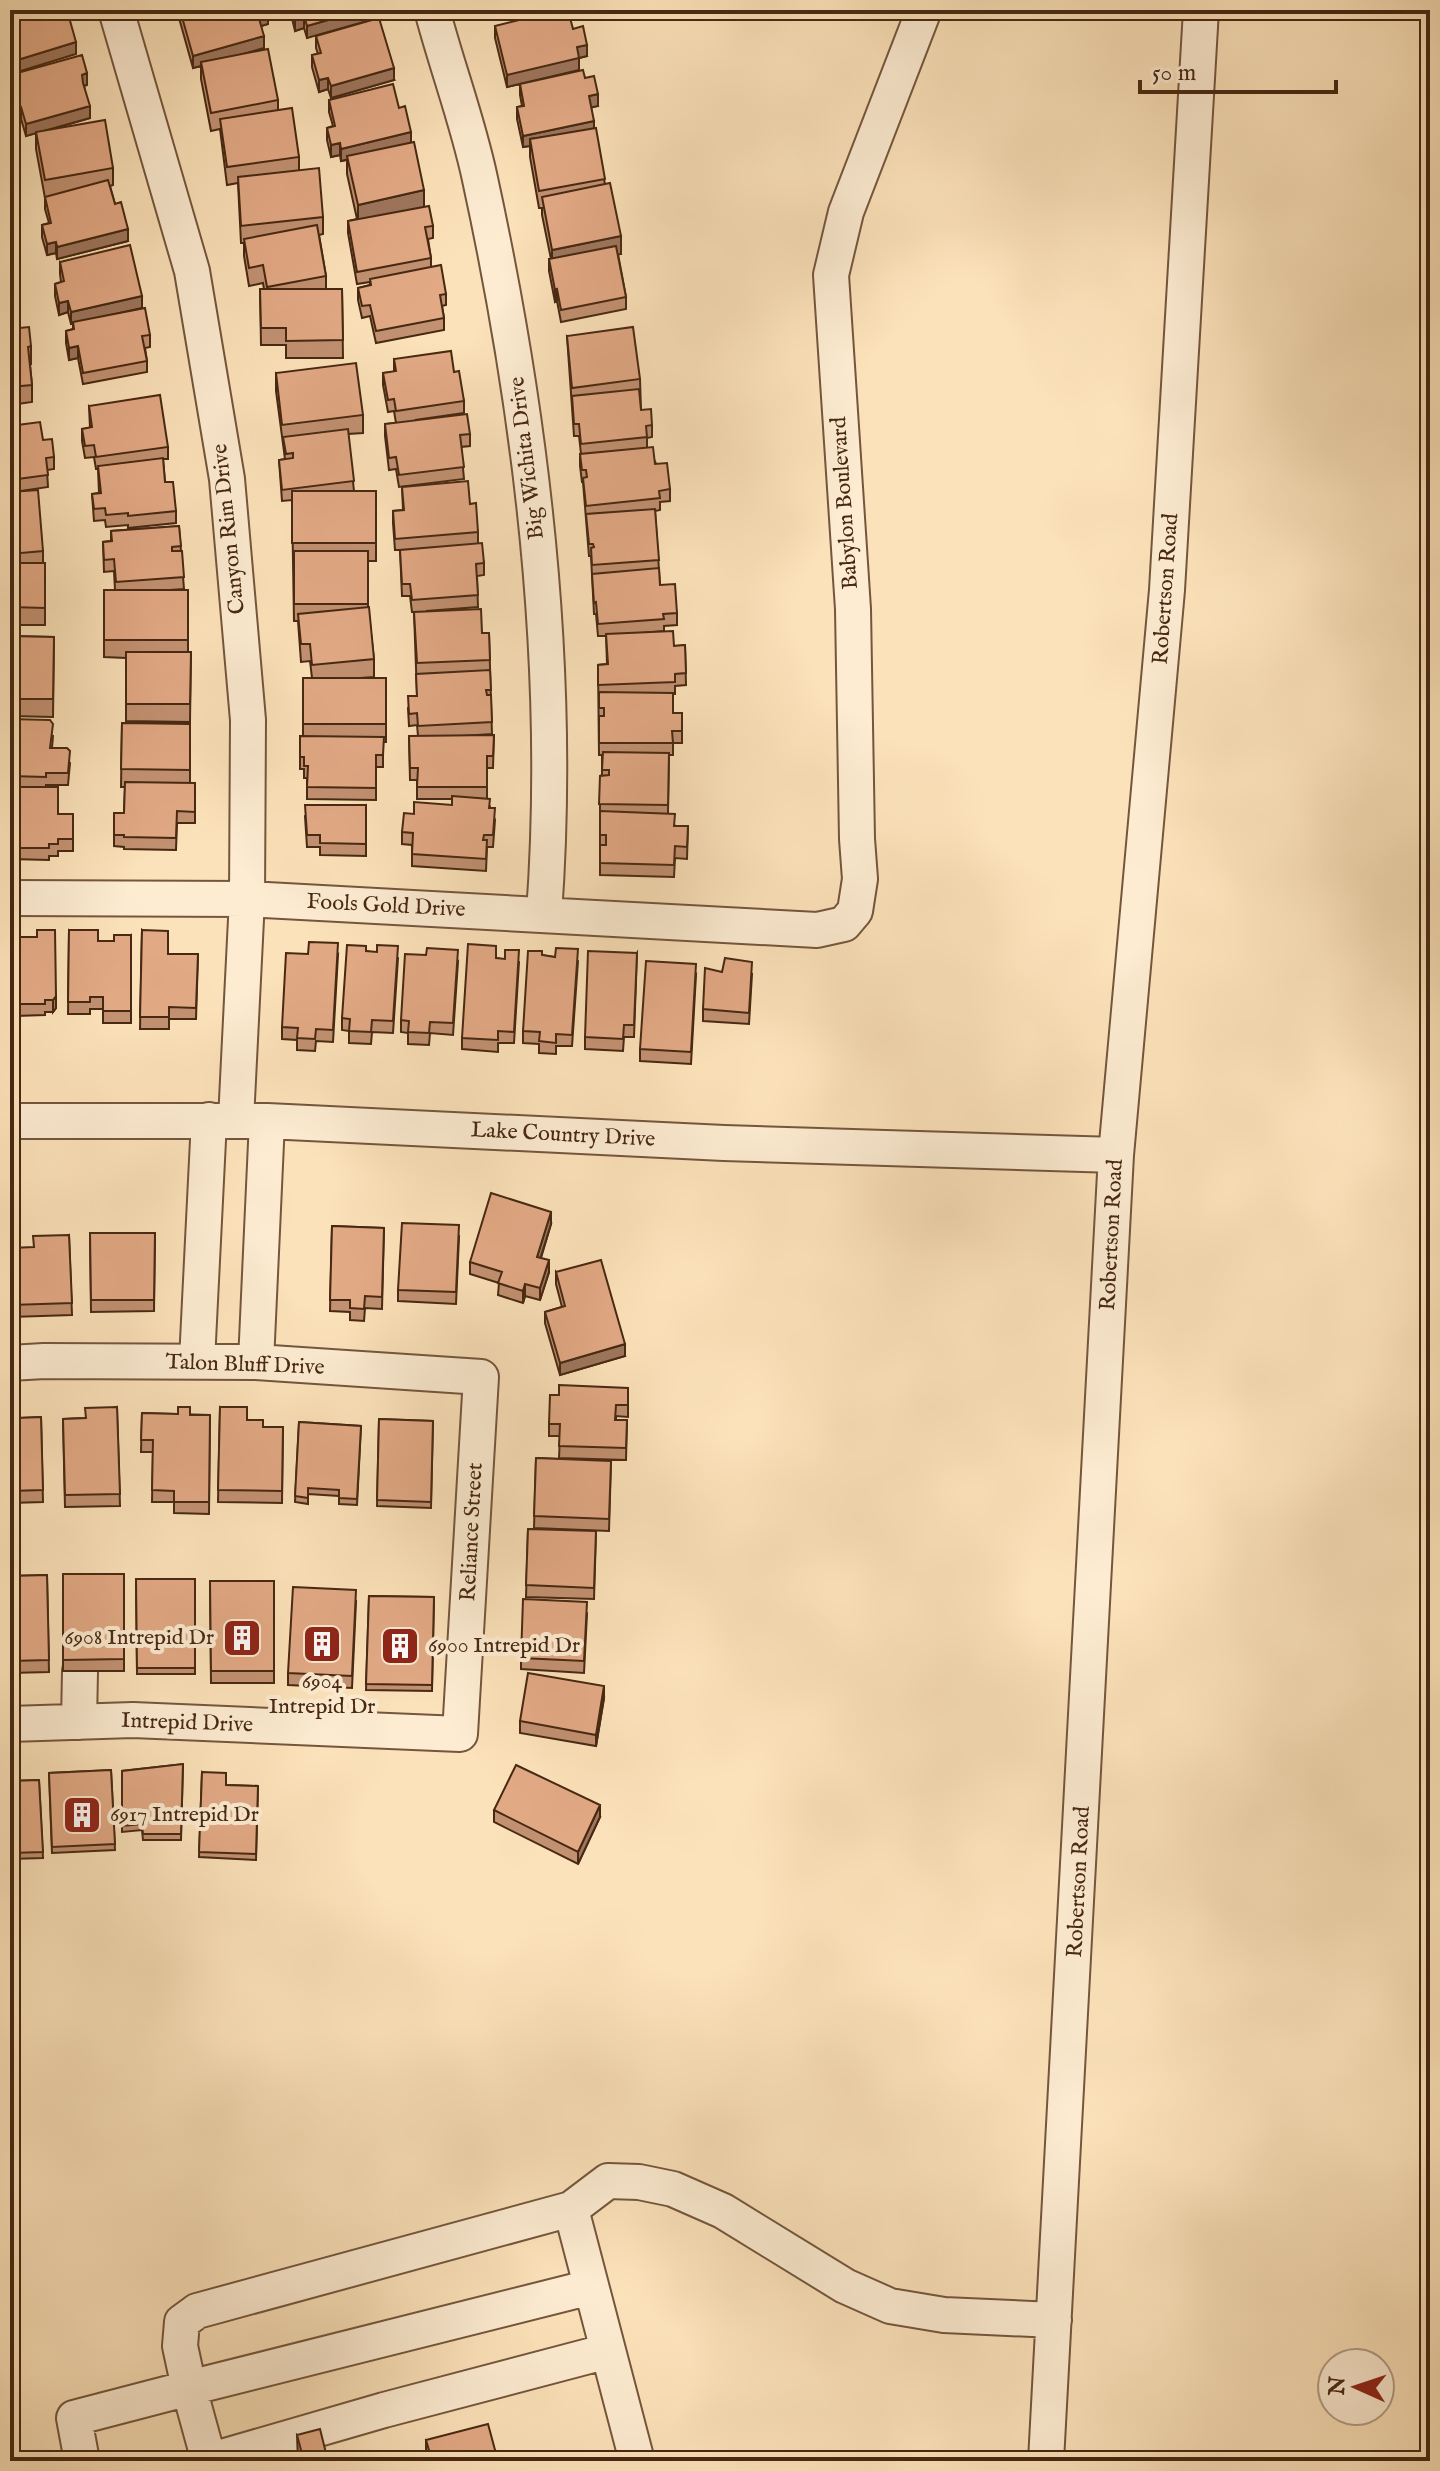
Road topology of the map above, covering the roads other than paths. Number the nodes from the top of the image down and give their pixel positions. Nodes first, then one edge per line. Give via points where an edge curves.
1 (116, 10) edge
2 (432, 10) edge
3 (924, 10) edge
4 (1201, 10) edge
5 (10, 898) edge
6 (247, 899) junction
7 (544, 914) junction
8 (761, 927) joint
9 (237, 1120) junction
10 (10, 1121) edge
11 (1116, 1155) junction
12 (197, 1361) junction
13 (256, 1362) junction
14 (10, 1363) edge
15 (481, 1377) joint
16 (80, 1671) edge
17 (79, 1722) junction
18 (10, 1724) edge
19 (460, 1734) joint
20 (571, 2209) junction
21 (591, 2287) junction
22 (1054, 2320) junction
23 (608, 2351) junction
24 (189, 2388) junction
25 (82, 2461) edge
26 (209, 2461) edge
27 (637, 2461) edge
28 (1046, 2461) edge

1 - 6 street, Canyon Rim Drive via 192,271 227,479 248,720
2 - 7 street, Big Wichita Drive via 480,177 517,372 534,501 548,697
3 - 8 street, Babylon Boulevard via 846,212 831,275 853,609 860,879 855,911 844,924 817,930
4 - 11 street, Robertson Road via 1167,590
5 - 6 street, Fools Gold Drive
6 - 7 street, Fools Gold Drive
6 - 9 street, Canyon Rim Drive
7 - 8 street, Fools Gold Drive
9 - 10 street, Lake Country Drive
9 - 11 street, Lake Country Drive
9 - 12 street
9 - 13 street
11 - 22 street, Robertson Road
12 - 13 street, Talon Bluff Drive
12 - 14 street, Talon Bluff Drive
13 - 15 street, Talon Bluff Drive
15 - 19 street, Reliance Street
16 - 17 street
17 - 18 street, Intrepid Drive
17 - 19 street, Intrepid Drive
20 - 21 street
20 - 22 street via 608,2181 673,2189 723,2211 845,2286 890,2306 944,2315
20 - 24 street via 197,2311 182,2322 180,2346
21 - 23 street
21 - 24 street
22 - 28 street, Robertson Road
23 - 26 street
23 - 27 street
24 - 25 street via 74,2418
24 - 26 street

